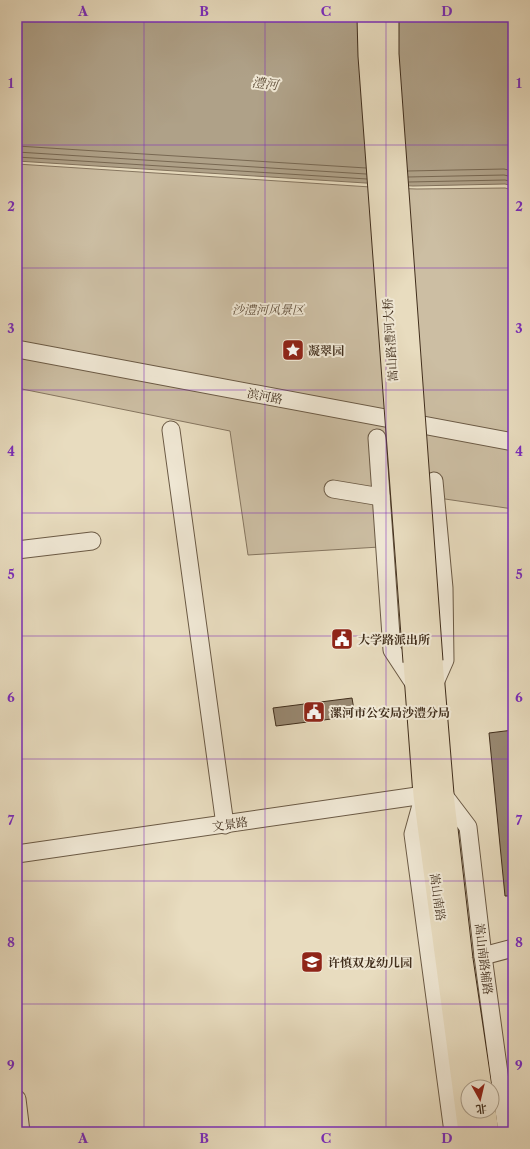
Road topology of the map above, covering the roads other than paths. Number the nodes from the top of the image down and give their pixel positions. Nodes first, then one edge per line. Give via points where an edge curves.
1 (368, 17) edge
2 (388, 17) edge
3 (17, 349) edge
4 (171, 430) dead end
5 (377, 438) dead end
6 (513, 442) edge
7 (434, 481) dead end
8 (333, 489) dead end
9 (381, 497) junction
10 (92, 541) dead end
11 (17, 550) edge
12 (423, 662) junction
13 (425, 685) junction
14 (434, 795) junction
15 (225, 825) junction
16 (17, 854) edge
17 (513, 948) edge
18 (483, 956) junction
19 (480, 1079) edge
20 (17, 1099) edge
21 (486, 1119) edge
22 (22, 1132) edge
23 (453, 1132) edge
24 (469, 1132) edge
25 (488, 1132) edge
26 (507, 1132) edge

1 - 12 main road, 嵩山路澧河大桥, bridge via 369,56
2 - 12 main road, 嵩山路澧河大桥, bridge via 388,54
3 - 6 street, 滨河路
4 - 15 street
5 - 9 street
7 - 13 street via 444,588 446,660
8 - 9 street
9 - 13 street via 392,650
10 - 11 street
12 - 13 main road, 嵩山南路
13 - 14 main road, 嵩山南路
14 - 15 street, 文景路
14 - 18 street, 嵩山南路辅路 via 468,827
14 - 19 main road, 嵩山南路
14 - 23 street via 412,834
14 - 24 main road, 嵩山南路
15 - 16 street, 文景路
17 - 18 street
18 - 26 street, 嵩山南路辅路
20 - 22 street
21 - 25 main road

